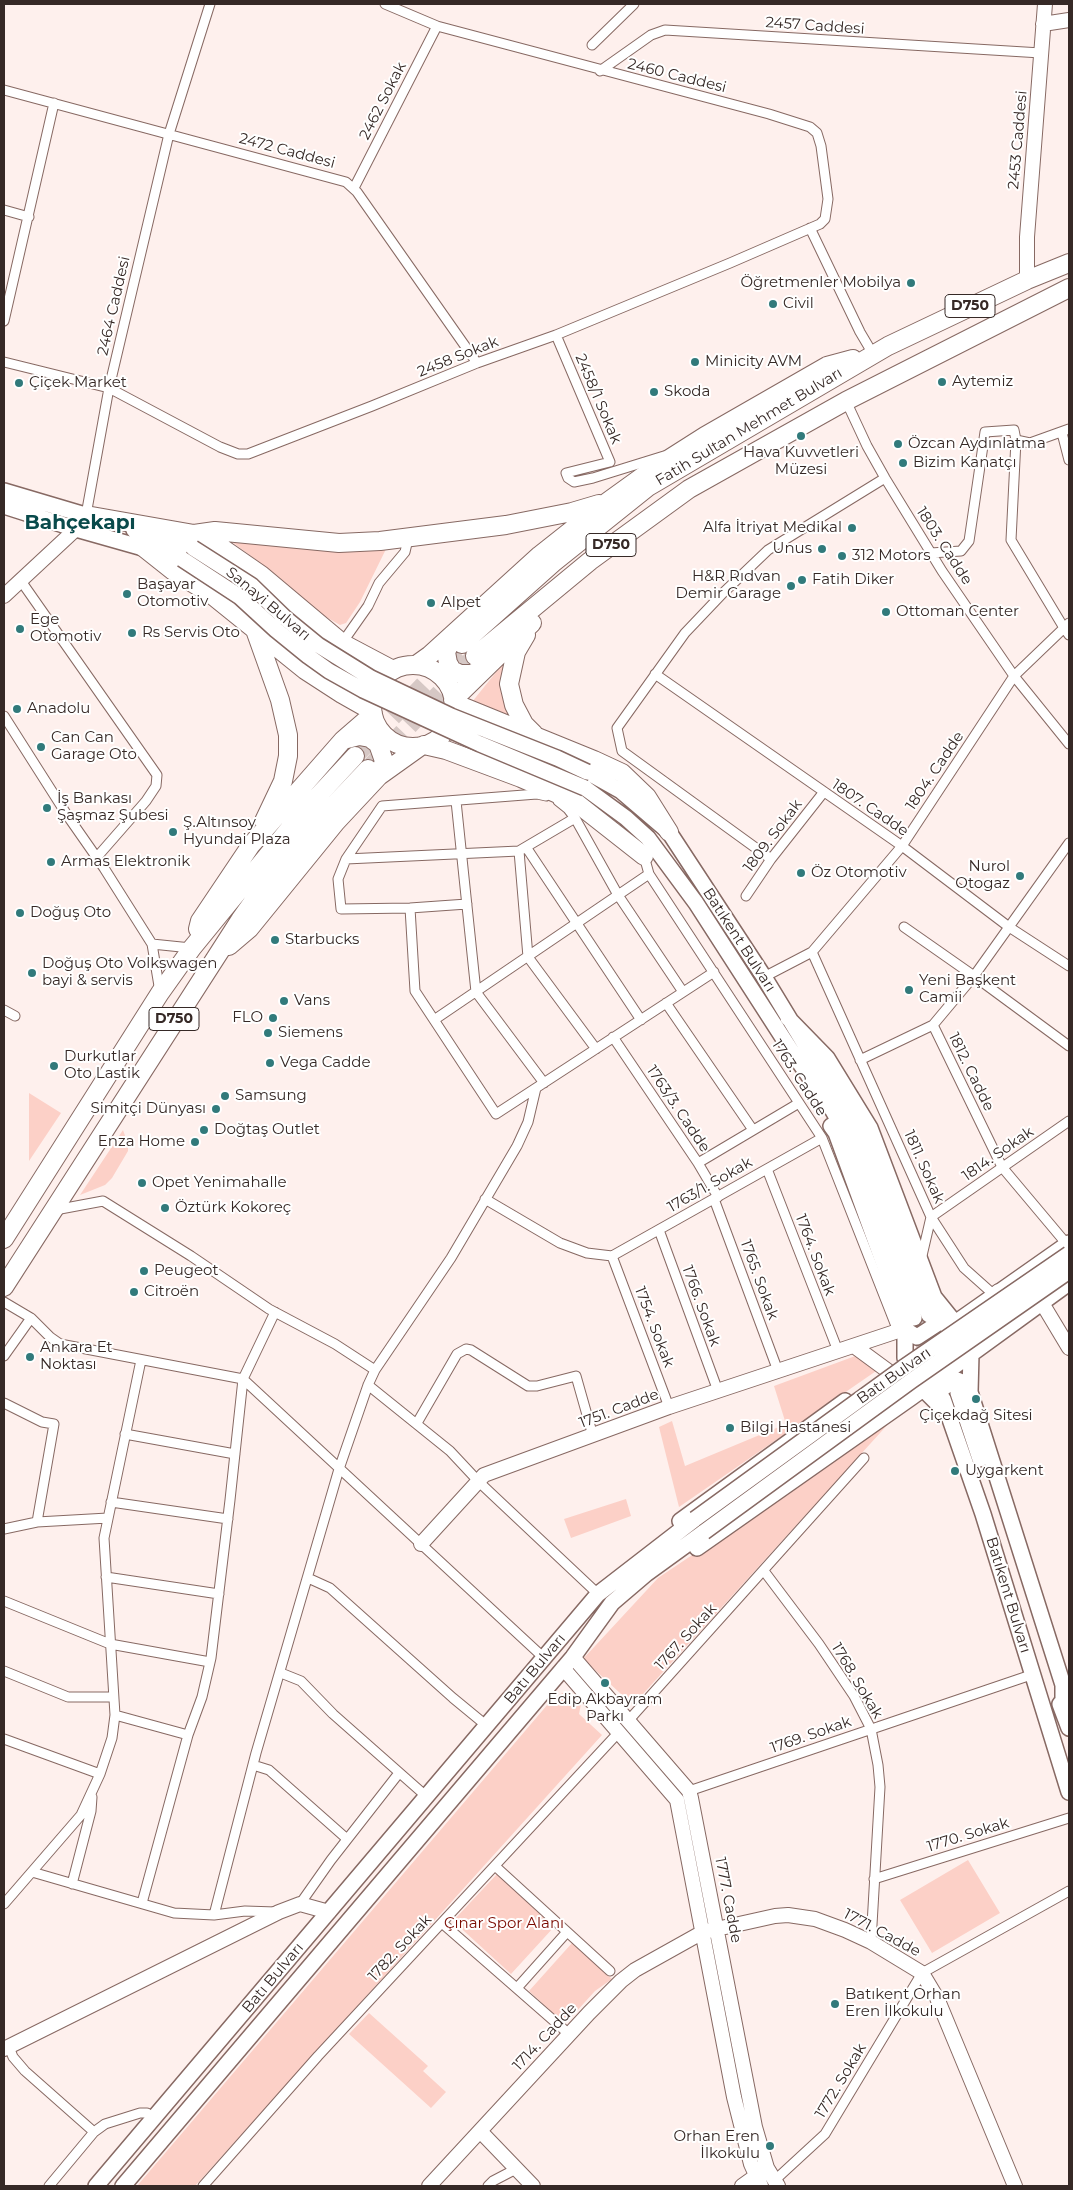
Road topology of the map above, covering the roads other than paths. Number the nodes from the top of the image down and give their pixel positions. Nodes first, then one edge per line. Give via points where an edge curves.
1 (210, 4) edge
2 (385, 4) edge
3 (634, 4) edge
4 (1045, 4) edge
5 (1069, 20) edge
6 (1043, 24) junction
7 (437, 26) junction
8 (592, 46) dead end
9 (1041, 53) junction
10 (600, 71) junction
11 (4, 90) edge
12 (54, 103) junction
13 (169, 134) junction
14 (354, 188) junction
15 (4, 210) edge
16 (29, 217) junction
17 (820, 224) joint
18 (810, 228) junction
19 (1069, 263) edge
20 (1027, 280) junction
21 (1069, 288) edge
22 (4, 321) edge
23 (556, 335) junction
24 (873, 354) junction
25 (4, 362) edge
26 (477, 363) junction
27 (109, 388) junction
28 (846, 401) junction
29 (1066, 431) edge
30 (1016, 440) junction
31 (758, 449) junction
32 (706, 452) junction
33 (676, 456) junction
34 (1069, 460) edge
35 (885, 478) junction
36 (4, 491) edge
37 (607, 502) junction
38 (4, 506) edge
39 (81, 522) junction
40 (408, 539) junction
41 (193, 541) junction
42 (143, 547) junction
43 (931, 553) junction
44 (20, 581) junction
45 (4, 596) edge
46 (534, 622) junction
47 (255, 629) junction
48 (1067, 629) edge
49 (342, 643) junction
50 (466, 643) junction
51 (357, 652) junction
52 (493, 660) junction
53 (416, 665) junction
54 (393, 670) junction
55 (655, 674) junction
56 (1014, 676) junction
57 (336, 691) junction
58 (454, 701) junction
59 (407, 703) junction
60 (373, 712) junction
61 (4, 716) edge
62 (538, 738) junction
63 (343, 740) junction
64 (1069, 744) edge
65 (423, 746) junction
66 (355, 756) tunnel mouth
67 (374, 772) junction
68 (823, 793) junction
69 (456, 801) junction
70 (574, 818) junction
71 (626, 818) junction
72 (669, 832) junction
73 (1069, 843) edge
74 (251, 845) junction
75 (902, 846) junction
76 (523, 849) junction
77 (463, 855) junction
78 (644, 856) junction
79 (97, 857) junction
80 (346, 858) junction
81 (771, 858) junction
82 (649, 874) junction
83 (618, 895) junction
84 (746, 896) dead end
85 (466, 904) junction
86 (410, 908) junction
87 (577, 923) junction
88 (904, 927) dead end
89 (1010, 927) junction
90 (152, 944) junction
91 (192, 948) junction
92 (812, 952) junction
93 (528, 957) junction
94 (1069, 966) edge
95 (714, 972) junction
96 (974, 976) junction
97 (764, 977) junction
98 (476, 992) junction
99 (683, 992) junction
100 (160, 993) junction
101 (666, 1003) junction
102 (4, 1010) edge
103 (15, 1016) dead end
104 (788, 1018) junction
105 (434, 1020) junction
106 (641, 1020) junction
107 (933, 1025) junction
108 (614, 1037) junction
109 (1069, 1046) edge
110 (596, 1049) junction
111 (860, 1060) junction
112 (540, 1085) junction
113 (799, 1103) junction
114 (1069, 1121) edge
115 (753, 1130) junction
116 (822, 1138) junction
117 (698, 1163) junction
118 (1002, 1168) junction
119 (767, 1169) junction
120 (716, 1198) junction
121 (485, 1199) junction
122 (52, 1210) junction
123 (931, 1217) junction
124 (659, 1230) junction
125 (4, 1239) edge
126 (1068, 1245) edge
127 (612, 1256) junction
128 (920, 1262) junction
129 (1069, 1271) edge
130 (1069, 1283) edge
131 (4, 1287) edge
132 (4, 1302) edge
133 (1042, 1303) junction
134 (275, 1312) junction
135 (31, 1318) junction
136 (916, 1319) junction
137 (955, 1323) junction
138 (854, 1346) junction
139 (1069, 1348) edge
140 (838, 1351) junction
141 (971, 1354) junction
142 (4, 1356) edge
143 (906, 1358) junction
144 (141, 1360) junction
145 (376, 1370) junction
146 (778, 1371) junction
147 (888, 1371) junction
148 (243, 1379) junction
149 (368, 1385) junction
150 (923, 1389) junction
151 (964, 1389) junction
152 (718, 1391) junction
153 (941, 1402) junction
154 (4, 1403) edge
155 (669, 1407) junction
156 (417, 1423) junction
157 (125, 1434) junction
158 (593, 1436) junction
159 (235, 1454) junction
160 (864, 1458) dead end
161 (339, 1468) junction
162 (479, 1482) junction
163 (111, 1502) junction
164 (108, 1518) junction
165 (228, 1519) junction
166 (37, 1522) junction
167 (4, 1529) edge
168 (668, 1539) junction
169 (421, 1544) junction
170 (656, 1567) junction
171 (764, 1571) junction
172 (106, 1577) junction
173 (308, 1578) junction
174 (219, 1594) junction
175 (598, 1594) junction
176 (4, 1601) edge
177 (110, 1644) junction
178 (544, 1658) junction
179 (210, 1662) junction
180 (568, 1663) junction
181 (4, 1671) edge
182 (280, 1673) junction
183 (1028, 1676) junction
184 (1038, 1692) junction
185 (113, 1697) junction
186 (115, 1715) junction
187 (487, 1726) junction
188 (624, 1726) junction
189 (1069, 1728) edge
190 (871, 1730) junction
191 (188, 1735) junction
192 (4, 1739) edge
193 (253, 1765) junction
194 (399, 1773) junction
195 (100, 1774) junction
196 (92, 1792) junction
197 (689, 1792) junction
198 (1069, 1792) edge
199 (427, 1797) junction
200 (1069, 1818) edge
201 (347, 1840) junction
202 (495, 1866) junction
203 (32, 1872) junction
204 (874, 1879) junction
205 (72, 1884) junction
206 (1069, 1891) edge
207 (142, 1903) junction
208 (4, 1904) edge
209 (300, 1904) junction
210 (279, 1912) junction
211 (329, 1912) junction
212 (214, 1915) junction
213 (442, 1922) junction
214 (710, 1930) junction
215 (568, 1932) junction
216 (871, 1942) junction
217 (610, 1972) dead end
218 (922, 1973) junction
219 (517, 1988) junction
220 (569, 2034) junction
221 (7, 2048) edge
222 (154, 2118) junction
223 (94, 2132) junction
224 (480, 2132) junction
225 (767, 2168) junction
226 (516, 2169) junction
227 (758, 2181) edge
228 (773, 2184) edge
229 (48, 2186) edge
230 (96, 2186) edge
231 (123, 2186) edge
232 (203, 2186) edge
233 (429, 2186) edge
234 (488, 2186) edge
235 (532, 2186) edge
236 (742, 2186) edge
237 (1015, 2186) edge

1 - 13 street, 2464 Caddesi
2 - 7 street, 2460 Caddesi
3 - 8 street
4 - 6 main road, 2453 Caddesi
5 - 6 main road
6 - 9 main road, 2453 Caddesi
7 - 10 street, 2460 Caddesi
7 - 14 street, 2462 Sokak
9 - 10 street, 2457 Caddesi via 665,30 651,35
9 - 20 main road, 2453 Caddesi via 1027,237
10 - 17 street, 2460 Caddesi via 810,127 818,133 827,184 827,213
11 - 12 street, 2472 Caddesi
12 - 13 street, 2472 Caddesi
12 - 16 street
13 - 14 street, 2472 Caddesi via 346,182
13 - 27 street, 2464 Caddesi
14 - 26 street
15 - 16 street
16 - 22 street
17 - 18 street, 2458 Sokak
18 - 23 street, 2458 Sokak
18 - 24 street
19 - 20 highway, Fatih Sultan Mehmet Bulvarı / D750
20 - 24 highway, Fatih Sultan Mehmet Bulvarı / D750
21 - 28 highway, Fatih Sultan Mehmet Bulvarı / D750
23 - 26 street, 2458 Sokak
23 - 33 street, 2458/1 Sokak via 610,462 566,473 568,478 574,482 663,456
24 - 32 highway, Fatih Sultan Mehmet Bulvarı / D750
24 - 33 highway via 827,366
25 - 27 street, 2458 Sokak
26 - 27 street, 2458 Sokak via 248,454 220,448
27 - 39 street, 2464 Caddesi
28 - 31 highway, Fatih Sultan Mehmet Bulvarı / D750
28 - 35 street, 1803. Cadde
29 - 30 street via 1030,443
29 - 34 street
30 - 43 street via 1014,430 985,432 969,541 961,551
30 - 48 street via 1011,540
31 - 46 highway via 620,552
31 - 50 highway, Fatih Sultan Mehmet Bulvarı / D750 via 689,490 590,561
32 - 33 highway, D750
32 - 50 highway, Fatih Sultan Mehmet Bulvarı / D750 via 648,487 553,563
33 - 37 highway, D750
35 - 43 street, 1803. Cadde
35 - 55 street via 768,550 685,633
36 - 39 main road, Sanayi Bulvarı
37 - 40 highway via 506,525
37 - 50 highway, D750 via 540,555
38 - 39 main road, Sanayi Bulvarı
39 - 41 highway
39 - 42 main road, Sanayi Bulvarı
39 - 44 main road
40 - 41 highway via 339,543 215,531
40 - 49 street via 405,552 379,583 368,606
41 - 49 highway via 222,548 261,575
41 - 59 main road, Sanayi Bulvarı, bridge via 338,659
42 - 47 highway
42 - 59 main road, Sanayi Bulvarı, bridge via 182,559 240,597 329,671 363,690
43 - 56 street, 1803. Cadde
44 - 45 main road
44 - 79 street via 157,775 156,786 146,801
46 - 52 highway
46 - 62 highway via 516,652 510,684 514,705 524,724
47 - 57 highway
47 - 74 highway via 280,700 288,735 288,756 283,781
48 - 56 street, 1804. Cadde
49 - 51 highway
50 - 52 highway via 450,640 446,652 452,670 472,674
50 - 53 highway, D750 via 430,655
51 - 54 highway
51 - 57 highway via 358,664 353,677
52 - 58 highway
53 - 54 highway
53 - 58 highway via 430,668 442,676
54 - 60 highway via 375,691
55 - 68 street, 1807. Cadde
55 - 81 street via 617,728 622,751
56 - 64 street, 1803. Cadde
56 - 75 street, 1804. Cadde
57 - 60 highway
58 - 62 highway
58 - 65 highway via 454,714 447,729
59 - 71 main road, Batıkent Bulvarı, bridge via 585,788
59 - 72 main road, Batıkent Bulvarı, bridge via 451,716 587,772 621,791
60 - 63 highway, D750
60 - 65 highway via 376,724 396,744
61 - 79 street
62 - 72 highway via 622,773 647,797
63 - 67 highway via 359,736 378,744 384,761
63 - 74 highway, D750
65 - 67 highway
65 - 78 highway via 455,753 574,801
66 - 91 highway, D750 via 303,812
67 - 122 highway, D750 via 317,823 267,882 212,961
68 - 75 street, 1807. Cadde
68 - 81 street, 1809. Sokak
69 - 70 street via 537,794 552,797
69 - 77 street
69 - 80 street via 382,806
70 - 76 street
70 - 83 street
71 - 78 main road
71 - 136 main road, Batıkent Bulvarı via 648,838 696,903 832,1109 850,1141
72 - 97 main road, Batıkent Bulvarı
73 - 89 street, 1812. Cadde
74 - 91 highway, D750 via 200,921
75 - 89 street, 1807. Cadde
75 - 92 street, 1804. Cadde
76 - 77 street
76 - 87 street
76 - 93 street
77 - 80 street
77 - 85 street
78 - 82 street, 1763. Cadde
79 - 90 street
80 - 86 street via 338,879 341,909
81 - 84 street, 1809. Sokak
82 - 83 street
82 - 95 street, 1763. Cadde
83 - 87 street
83 - 99 street
85 - 86 street
85 - 98 street
86 - 105 street via 415,991
87 - 93 street
87 - 106 street
88 - 96 street
89 - 94 street, 1807. Cadde
89 - 96 street, 1812. Cadde
90 - 91 street
90 - 100 street
91 - 100 highway, D750
92 - 97 street, 1804. Cadde
92 - 111 street, 1811. Sokak
93 - 98 street
93 - 110 street
95 - 99 street
95 - 113 street, 1763. Cadde
96 - 107 street, 1812. Cadde
96 - 109 street
97 - 104 main road, Batıkent Bulvarı
98 - 105 street
98 - 112 street
99 - 101 street
100 - 125 highway, D750
101 - 106 street
101 - 115 street
102 - 103 street
104 - 128 main road via 827,1058 870,1128
104 - 136 main road, Batıkent Bulvarı via 857,1130
105 - 112 street via 496,1114
106 - 108 street
107 - 111 street
107 - 118 street, 1812. Cadde
108 - 110 street
108 - 117 street, 1763/3. Cadde
110 - 112 street
111 - 123 street, 1811. Sokak
112 - 121 street via 517,1146
113 - 115 street
113 - 116 street, 1763. Cadde
114 - 118 street, 1814. Sokak
115 - 117 street
116 - 119 street, 1763/1. Sokak
116 - 136 street, 1763. Cadde
117 - 120 street, 1763/3. Cadde
118 - 123 street, 1814. Sokak
118 - 126 street, 1812. Cadde
119 - 120 street, 1763/1. Sokak
119 - 140 street, 1764. Sokak
120 - 124 street, 1763/1. Sokak
120 - 146 street, 1765. Sokak
121 - 127 street via 560,1243 587,1253
121 - 145 street via 451,1258
122 - 131 highway, D750
122 - 134 street via 103,1202
123 - 126 street, 1811. Sokak via 964,1268 992,1294
123 - 128 street
124 - 127 street, 1763/1. Sokak
124 - 152 street, 1766. Sokak
126 - 137 main road
126 - 168 main road, Batı Bulvarı, bridge
127 - 155 street, 1754. Sokak
128 - 136 main road
129 - 170 main road, Batı Bulvarı, bridge via 911,1381
130 - 133 main road
132 - 135 street
133 - 139 main road
133 - 141 main road
134 - 145 street
134 - 148 street
135 - 142 street
135 - 144 street via 60,1344
136 - 137 main road
136 - 138 main road, 1751. Cadde
136 - 143 main road
137 - 141 main road
137 - 143 main road
138 - 140 main road, 1751. Cadde
138 - 147 main road
140 - 146 main road, 1751. Cadde
141 - 150 main road
141 - 151 main road
143 - 147 main road
143 - 150 main road
144 - 148 street
144 - 157 street
145 - 149 street
146 - 152 main road, 1751. Cadde
147 - 168 main road via 683,1517
148 - 159 street
148 - 161 street
149 - 156 street
149 - 161 street
150 - 153 main road
150 - 170 main road via 677,1562
151 - 153 main road via 957,1380 946,1386 938,1392
151 - 189 main road, Batıkent Bulvarı
152 - 155 main road, 1751. Cadde
153 - 183 main road
153 - 184 main road, Batıkent Bulvarı via 983,1514
154 - 166 street via 42,1422 54,1424
155 - 158 main road, 1751. Cadde
156 - 158 street via 457,1354 466,1349 528,1386 576,1376
156 - 162 street
157 - 159 street
157 - 163 street
158 - 162 main road, 1751. Cadde via 484,1475
159 - 165 street
160 - 171 street, 1767. Sokak
161 - 169 street
161 - 173 street
162 - 169 main road, 1751. Cadde
162 - 175 street
163 - 164 street
163 - 165 street
164 - 166 street
164 - 172 street via 104,1538
165 - 174 street
166 - 167 street
168 - 175 main road, Batı Bulvarı
169 - 178 street
170 - 180 main road, Batı Bulvarı via 612,1603
171 - 188 street, 1767. Sokak
171 - 190 street, 1768. Sokak via 824,1651 854,1696
172 - 174 street
172 - 177 street
173 - 182 street
173 - 187 street via 330,1588
174 - 179 street
175 - 178 main road, Batı Bulvarı
176 - 177 street
177 - 179 street
177 - 185 street
178 - 187 main road, Batı Bulvarı
179 - 191 street
180 - 188 main road, 1777. Cadde
180 - 231 main road, Batı Bulvarı
181 - 185 street via 68,1697
182 - 193 street
182 - 194 street via 301,1681
183 - 184 main road via 1033,1690
183 - 190 street, 1769. Sokak
184 - 198 main road, Batıkent Bulvarı
185 - 186 street
186 - 191 street
186 - 195 street via 112,1738
187 - 199 main road, Batı Bulvarı
188 - 197 main road, 1777. Cadde
188 - 202 street, 1782. Sokak
188 - 214 main road, 1777. Cadde via 677,1800
190 - 197 street, 1769. Sokak
190 - 204 street, 1768. Sokak via 880,1787
191 - 207 street
192 - 195 street
193 - 201 street via 269,1770
193 - 212 street
194 - 199 street
194 - 201 street
195 - 196 street
196 - 203 street via 81,1815
196 - 205 street via 91,1811
197 - 214 main road, 1777. Cadde
199 - 211 main road, Batı Bulvarı
200 - 204 street, 1770. Sokak
201 - 209 street
202 - 213 street, 1782. Sokak
202 - 215 street
203 - 205 street
203 - 208 street
204 - 216 street, 1768. Sokak
205 - 207 street
206 - 218 street, 1772. Sokak
207 - 212 street via 174,1913
209 - 210 main road
209 - 211 main road
210 - 212 street via 245,1911
210 - 221 main road
211 - 222 main road, Batı Bulvarı
213 - 219 street
213 - 232 street, 1782. Sokak
214 - 216 main road, 1771. Cadde via 775,1916 795,1916 830,1924
214 - 220 main road, 1714. Cadde via 649,1961 621,1981
214 - 225 main road, 1777. Cadde
214 - 227 main road, 1777. Cadde via 734,2097
215 - 217 street
215 - 219 street
216 - 218 main road, 1771. Cadde
218 - 228 street, 1772. Sokak via 825,2134
218 - 237 main road, 1771. Cadde via 937,1998
219 - 220 street
220 - 224 main road, 1714. Cadde
221 - 223 street via 25,2071
222 - 223 street via 140,2113 105,2124
222 - 230 main road, Batı Bulvarı
223 - 229 street
224 - 226 main road
224 - 233 main road, 1714. Cadde
225 - 227 main road
225 - 228 main road, 1777. Cadde
226 - 234 street
226 - 235 main road
227 - 236 main road

